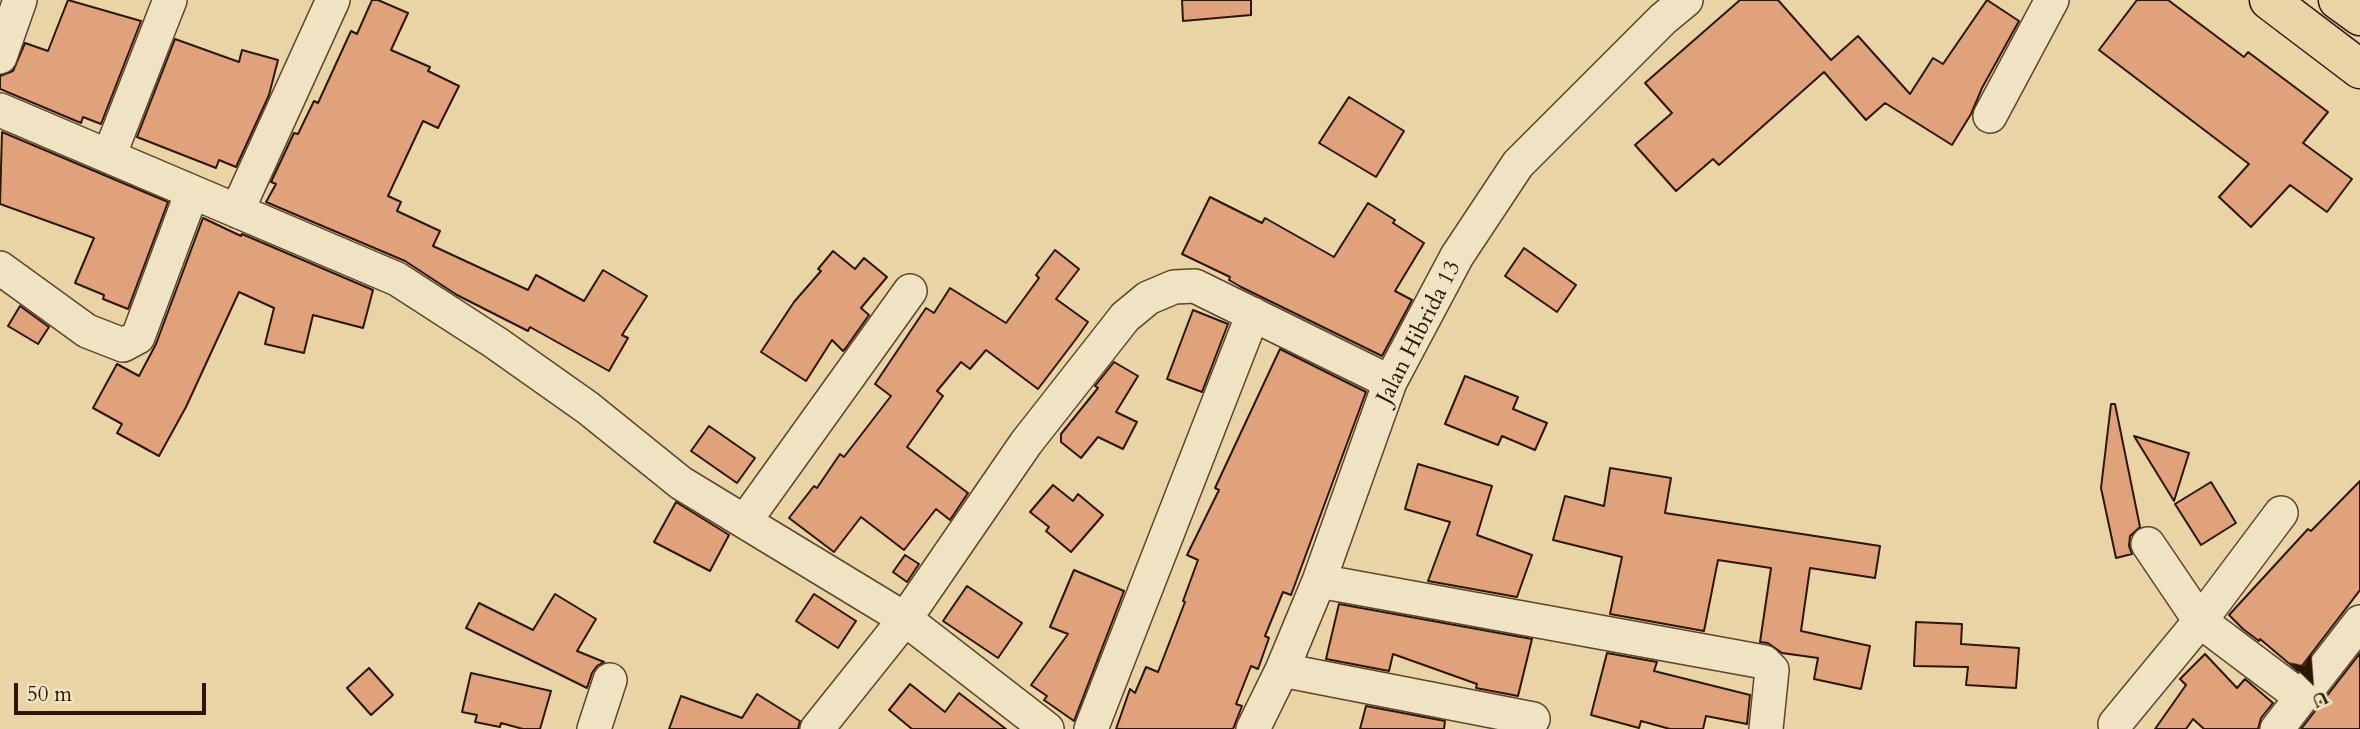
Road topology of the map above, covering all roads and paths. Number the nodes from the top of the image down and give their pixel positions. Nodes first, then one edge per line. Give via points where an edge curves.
1 (20, 0) edge
2 (170, 0) edge
3 (332, 0) edge
4 (2052, 0) edge
5 (2269, 0) edge
6 (2338, 0) edge
7 (1665, 6) edge
8 (2360, 16) edge
9 (0, 57) edge
10 (2360, 69) edge
11 (0, 110) edge
12 (1990, 116) dead end
13 (109, 156) junction
14 (192, 192) junction
15 (237, 211) junction
16 (0, 268) edge
17 (910, 291) dead end
18 (1253, 314) junction
19 (1390, 382) junction
20 (2281, 513) dead end
21 (745, 521) junction
22 (2148, 544) dead end
23 (1319, 581) junction
24 (905, 619) junction
25 (2200, 621) junction
26 (2360, 622) edge
27 (1282, 670) junction
28 (610, 680) dead end
29 (2301, 697) junction
30 (1533, 719) dead end
31 (2115, 724) dead end
32 (594, 729) edge
33 (817, 729) edge
34 (1047, 729) edge
35 (1091, 729) edge
36 (1254, 729) edge
37 (1766, 729) edge
38 (2277, 729) edge

1 - 9 street
2 - 13 street
3 - 15 street
4 - 12 street
5 - 10 main road
6 - 8 main road
7 - 19 street, Jalan Hibrida 13 via 1518,164 1457,256
11 - 13 street
13 - 14 street
14 - 15 street
14 - 16 street via 138,338 122,345 87,331
15 - 21 street via 397,279 588,408 681,483
17 - 21 street
18 - 19 street
18 - 24 street via 1195,286 1174,287 1148,298 1125,317 1026,443
18 - 35 street
19 - 23 street, Jalan Hibrida 13
20 - 25 street
21 - 24 street
22 - 25 street
23 - 27 street, Jalan Hibrida 13
23 - 37 street via 1764,662 1772,670
24 - 33 street
24 - 34 street
25 - 29 street
25 - 31 street
26 - 29 street
27 - 30 street
27 - 36 street, Jalan Hibrida 13
28 - 32 street
29 - 38 street

